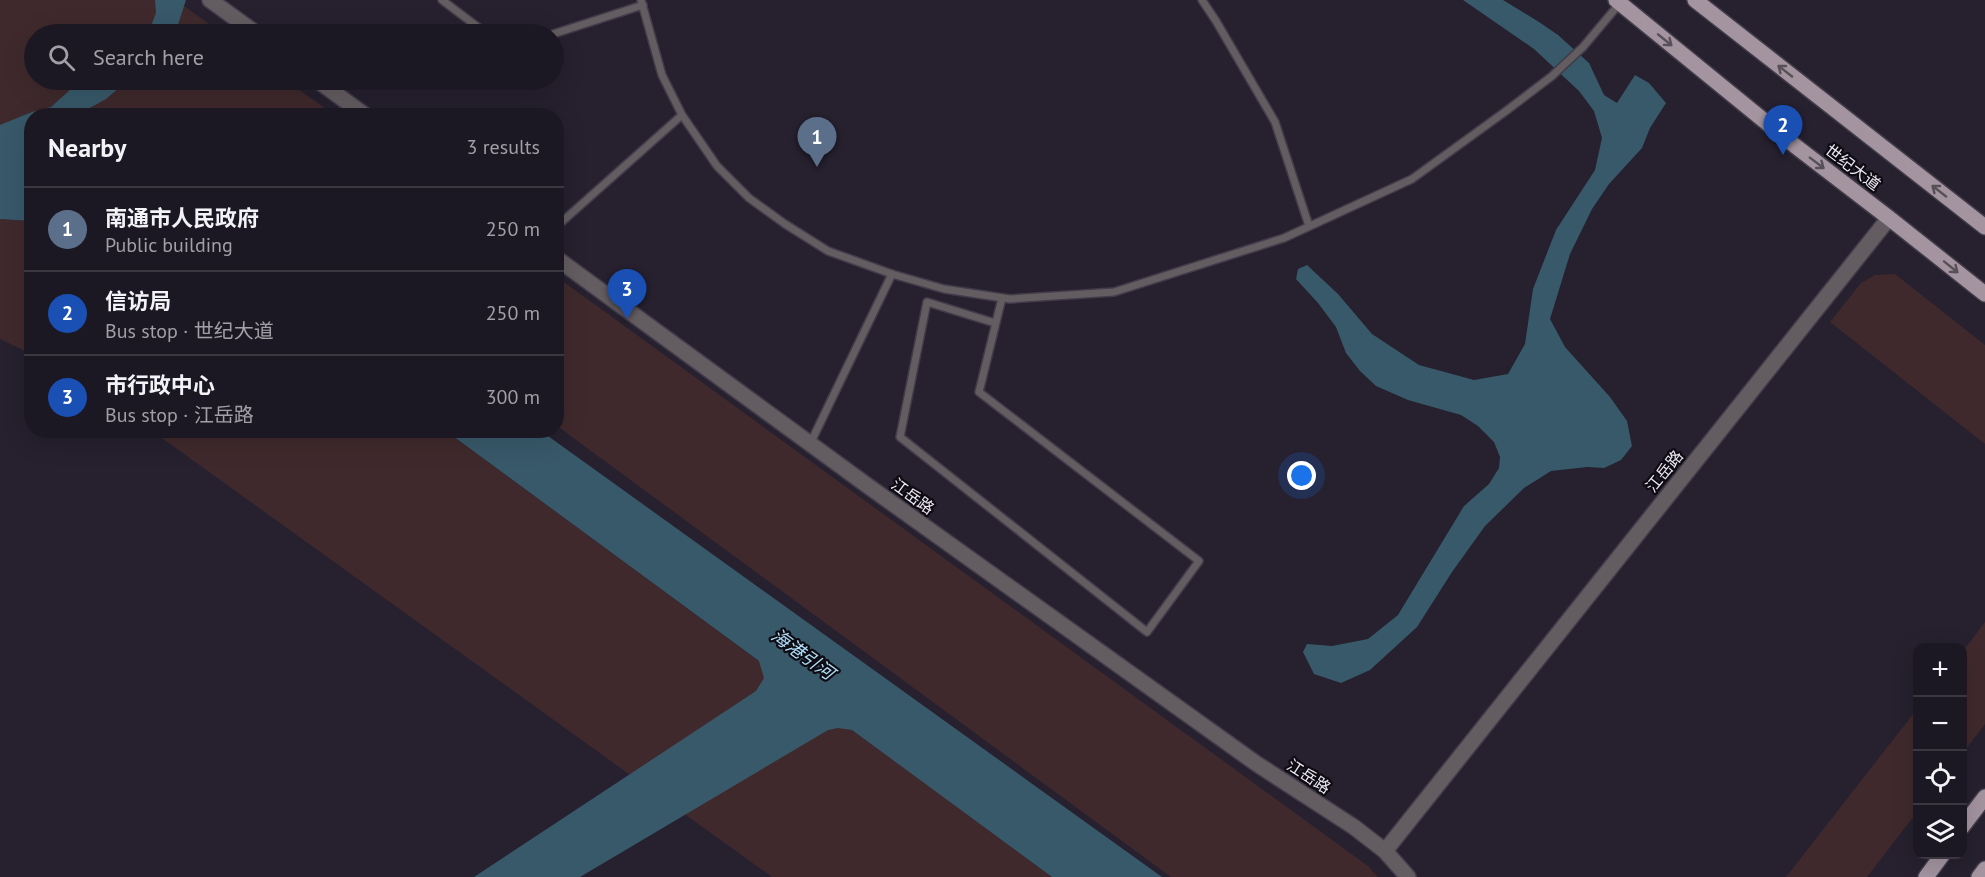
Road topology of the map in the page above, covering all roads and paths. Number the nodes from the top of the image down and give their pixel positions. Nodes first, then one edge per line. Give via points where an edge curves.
1 (210, 0) edge
2 (442, 0) edge
3 (1202, 0) edge
4 (1695, 0) edge
5 (1620, 1) edge
6 (642, 2) edge
7 (243, 24) edge
8 (474, 24) edge
9 (564, 30) edge
10 (331, 90) edge
11 (355, 108) edge
12 (682, 115) junction
13 (1889, 218) junction
14 (564, 220) edge
15 (1309, 226) junction
16 (1985, 227) edge
17 (564, 264) edge
18 (892, 274) junction
19 (1985, 294) edge
20 (1002, 298) junction
21 (995, 323) junction
22 (810, 444) junction
23 (1985, 797) edge
24 (1967, 821) edge
25 (1385, 851) junction
26 (1939, 859) edge
27 (1985, 869) edge
28 (1408, 877) edge
29 (1924, 877) edge
30 (1979, 877) edge

1 - 7 street
2 - 8 lane
3 - 15 lane via 1275,122
16 -> 4 main road, 世纪大道
5 -> 13 main road, 世纪大道
5 - 15 lane via 1583,47 1506,111 1412,179
6 - 9 lane
6 - 12 lane via 662,75
10 - 11 street
12 - 14 lane
12 - 18 lane via 717,166 749,198 828,251
13 -> 19 main road, 世纪大道
13 - 25 street, 江岳路
15 - 20 lane via 1284,238 1114,292
17 - 22 street, 江岳路
18 - 20 lane via 944,289
18 - 22 lane
20 - 21 lane
21 - 21 lane via 979,392 1199,561 1147,632 900,437 927,302
22 - 25 street, 江岳路 via 1237,751 1354,826
23 - 24 main road
25 - 28 street
26 - 29 main road
27 - 30 main road

